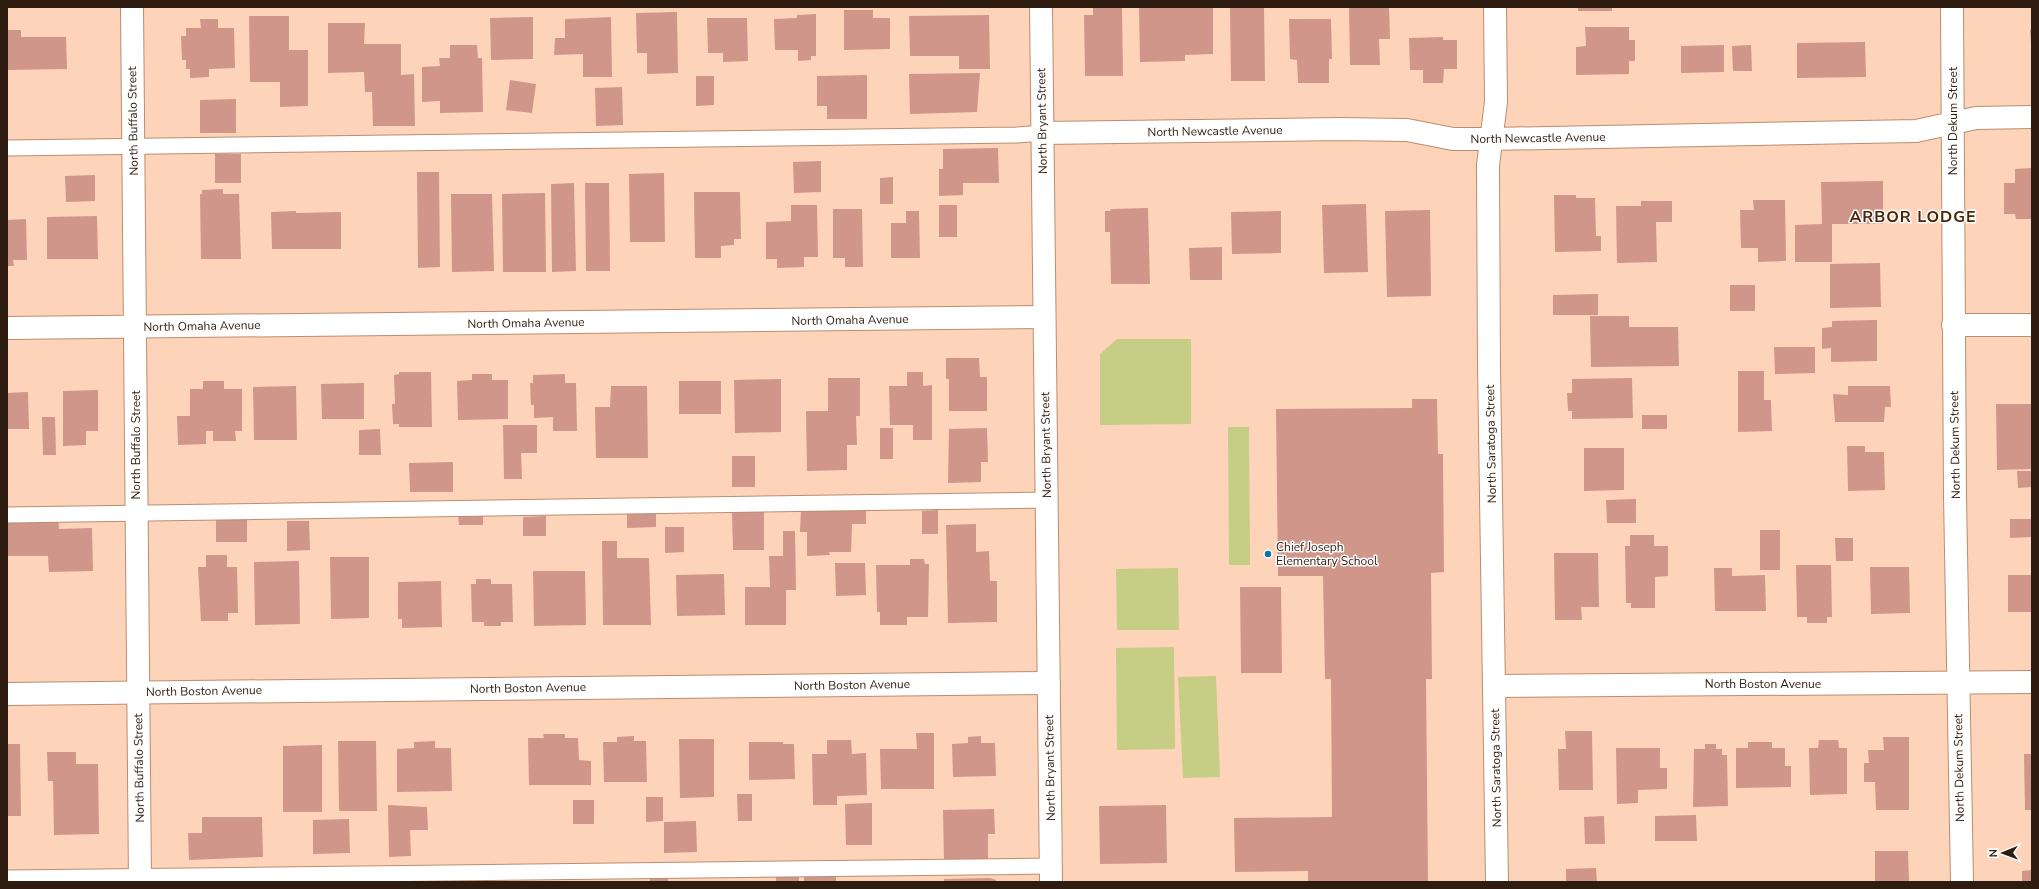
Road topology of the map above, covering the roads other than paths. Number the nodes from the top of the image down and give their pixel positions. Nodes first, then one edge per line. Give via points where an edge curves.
1 (132, 7) edge
2 (1041, 7) edge
3 (1495, 7) edge
4 (1952, 7) edge
5 (2032, 117) edge
6 (1953, 123) junction
7 (1043, 133) junction
8 (1491, 139) junction
9 (133, 147) junction
10 (7, 148) edge
11 (1044, 318) junction
12 (1953, 325) junction
13 (2032, 325) edge
14 (135, 327) junction
15 (7, 328) edge
16 (1046, 500) junction
17 (136, 514) junction
18 (7, 515) edge
19 (2032, 682) edge
20 (1049, 683) junction
21 (1958, 683) junction
22 (1494, 686) junction
23 (139, 692) junction
24 (7, 694) edge
25 (1051, 874) edge
26 (7, 878) edge
27 (140, 879) edge
28 (1497, 882) edge
29 (1962, 882) edge

1 - 9 street, North Buffalo Street
2 - 7 street, North Bryant Street
3 - 8 street, North Saratoga Street via 1496,102
4 - 6 street, North Dekum Street
5 - 6 street, North Newcastle Avenue via 1976,118
6 - 8 street, North Newcastle Avenue via 1916,131
6 - 12 street, North Dekum Street
7 - 8 street, North Newcastle Avenue via 1340,129 1407,130 1452,139
7 - 9 lane via 1001,136
7 - 11 street, North Bryant Street
8 - 22 street, North Saratoga Street via 1488,165 1489,352
9 - 10 lane
9 - 14 street, North Buffalo Street
11 - 14 street, North Omaha Avenue
11 - 16 street, North Bryant Street
12 - 13 street
12 - 21 street, North Dekum Street
14 - 15 street, North Omaha Avenue
14 - 17 street, North Buffalo Street
16 - 17 lane
16 - 20 street, North Bryant Street
17 - 18 lane
17 - 23 street, North Buffalo Street
19 - 21 street, North Boston Avenue
20 - 23 street, North Boston Avenue
20 - 25 street, North Bryant Street
21 - 22 street, North Boston Avenue
21 - 29 street, North Dekum Street
22 - 28 street, North Saratoga Street
23 - 24 street, North Boston Avenue
23 - 27 street, North Buffalo Street
25 - 27 lane
26 - 27 lane

